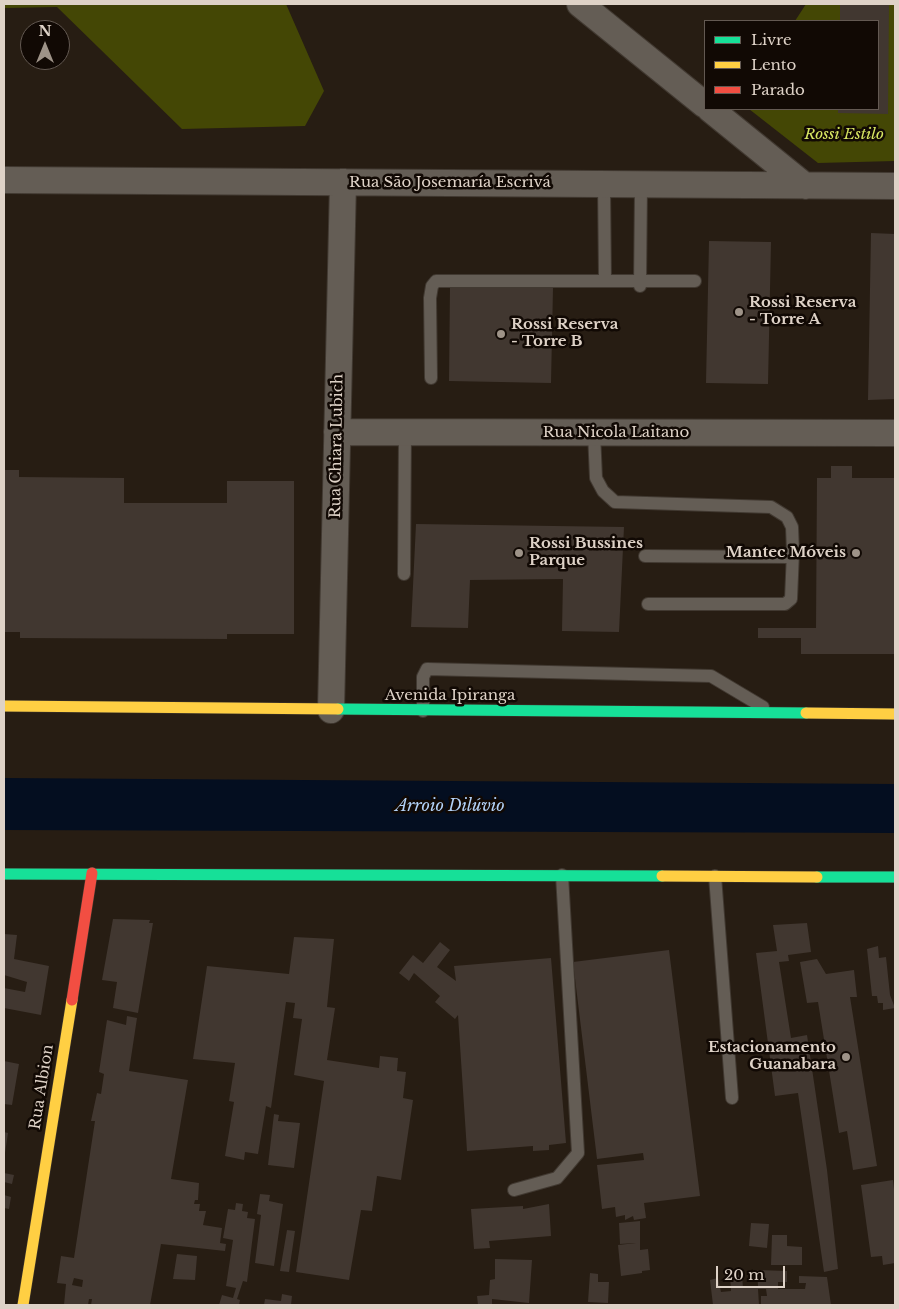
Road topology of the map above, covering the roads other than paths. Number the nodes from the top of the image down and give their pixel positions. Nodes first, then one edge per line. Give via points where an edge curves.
1 (580, 4) edge
2 (704, 104) edge
3 (711, 110) edge
4 (4, 180) edge
5 (343, 182) junction
6 (604, 184) junction
7 (641, 184) junction
8 (805, 186) junction
9 (895, 186) edge
10 (605, 281) junction
11 (695, 281) dead end
12 (640, 284) junction
13 (431, 378) dead end
14 (338, 432) junction
15 (405, 432) junction
16 (594, 433) junction
17 (895, 433) edge
18 (793, 552) junction
19 (645, 556) dead end
20 (404, 574) dead end
21 (648, 604) dead end
22 (4, 706) edge
23 (331, 710) junction
24 (423, 711) junction
25 (774, 713) junction
26 (895, 714) edge
27 (4, 874) edge
28 (92, 874) junction
29 (562, 875) junction
30 (715, 876) junction
31 (895, 877) edge
32 (732, 1098) dead end
33 (514, 1190) dead end
34 (22, 1305) edge

1 - 2 street
3 - 8 street
4 - 5 street, Rua São Josemaría Escrivá
5 - 6 street, Rua São Josemaría Escrivá
5 - 14 street, Rua Chiara Lubich
6 - 7 street, Rua São Josemaría Escrivá
6 - 10 lane
7 - 8 street, Rua São Josemaría Escrivá
7 - 12 lane
8 - 9 street, Rua São Josemaría Escrivá
10 - 12 lane
10 - 13 lane via 436,281 430,298
11 - 12 lane
14 - 15 street, Rua Nicola Laitano
14 - 23 street, Rua Chiara Lubich
15 - 16 street, Rua Nicola Laitano
15 - 20 lane
16 - 17 street, Rua Nicola Laitano
16 - 18 lane via 596,478 608,498 615,502 770,507 787,518 792,527
18 - 19 lane via 789,557 781,558
18 - 21 lane via 791,599 785,604
22 - 23 main road, Avenida Ipiranga
23 - 24 main road, Avenida Ipiranga
24 - 25 main road, Avenida Ipiranga
24 - 25 lane via 423,677 427,669 711,676
25 - 26 main road, Avenida Ipiranga
27 - 28 main road
28 - 29 main road
28 - 34 main road, Rua Albion
29 - 30 main road
29 - 33 lane via 578,1153 556,1178
30 - 31 main road
30 - 32 lane

